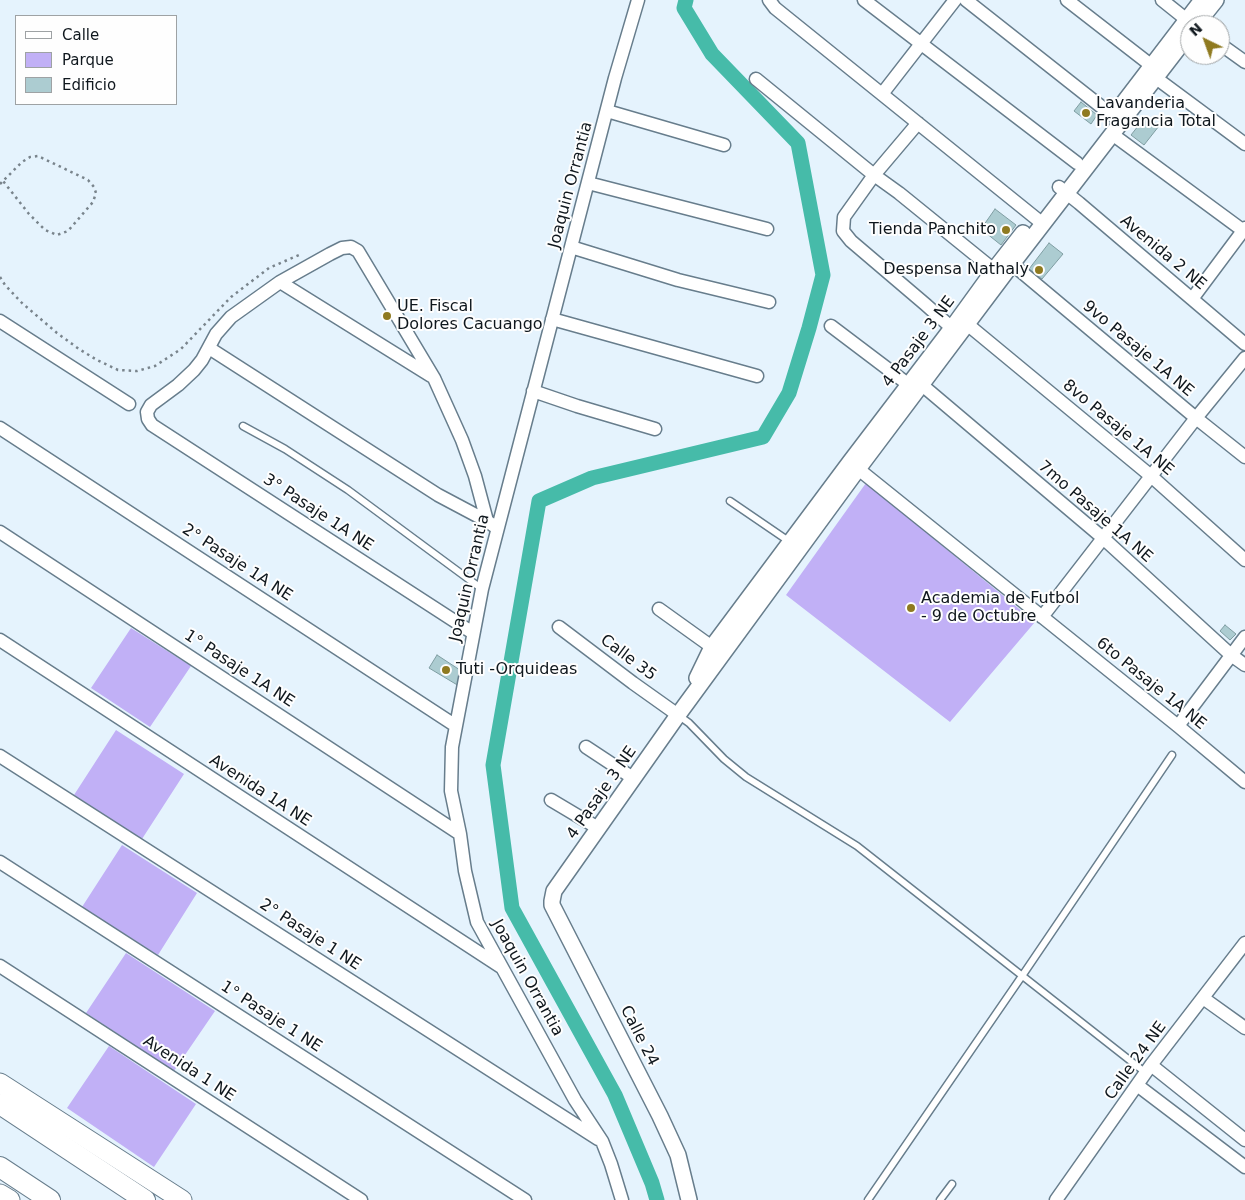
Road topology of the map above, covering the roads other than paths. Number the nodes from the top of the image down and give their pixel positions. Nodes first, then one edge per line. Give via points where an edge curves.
1 (638, 0) edge
2 (769, 0) edge
3 (864, 0) edge
4 (954, 0) edge
5 (966, 0) edge
6 (1068, 0) edge
7 (1162, 0) edge
8 (1202, 0) edge
9 (1216, 0) edge
10 (1196, 15) edge
11 (1202, 15) edge
12 (1180, 16) edge
13 (1180, 40) edge
14 (921, 44) junction
15 (1230, 51) edge
16 (1245, 62) edge
17 (1154, 72) junction
18 (756, 79) dead end
19 (882, 94) junction
20 (607, 111) junction
21 (1113, 116) junction
22 (918, 124) junction
23 (1112, 134) junction
24 (1245, 144) edge
25 (724, 145) dead end
26 (1077, 163) junction
27 (874, 175) junction
28 (588, 183) junction
29 (1063, 190) junction
30 (1039, 221) junction
31 (767, 229) dead end
32 (1244, 230) edge
33 (571, 247) junction
34 (1012, 264) junction
35 (994, 270) junction
36 (280, 282) junction
37 (1192, 299) junction
38 (769, 302) dead end
39 (552, 319) junction
40 (0, 321) edge
41 (968, 324) junction
42 (831, 326) dead end
43 (952, 328) junction
44 (1245, 344) edge
45 (209, 348) junction
46 (1245, 358) edge
47 (757, 376) dead end
48 (434, 378) junction
49 (915, 385) junction
50 (533, 391) junction
51 (129, 404) dead end
52 (1196, 418) junction
53 (243, 426) dead end
54 (0, 428) edge
55 (655, 429) dead end
56 (1245, 457) edge
57 (854, 466) junction
58 (1151, 476) junction
59 (730, 501) dead end
60 (492, 524) junction
61 (0, 532) edge
62 (1103, 538) junction
63 (790, 542) junction
64 (1245, 560) edge
65 (482, 589) junction
66 (659, 609) dead end
67 (1042, 617) junction
68 (559, 627) dead end
69 (473, 633) junction
70 (1245, 637) edge
71 (0, 640) edge
72 (712, 647) junction
73 (1231, 655) junction
74 (1245, 665) edge
75 (678, 715) junction
76 (456, 726) junction
77 (1178, 726) junction
78 (586, 747) dead end
79 (1172, 755) dead end
80 (0, 756) edge
81 (633, 778) junction
82 (1245, 782) edge
83 (550, 800) dead end
84 (598, 828) junction
85 (460, 834) junction
86 (0, 862) edge
87 (554, 891) joint
88 (1245, 943) edge
89 (0, 966) edge
90 (503, 969) junction
91 (1022, 976) junction
92 (1203, 998) junction
93 (1245, 1028) edge
94 (1149, 1069) junction
95 (0, 1083) edge
96 (1137, 1085) junction
97 (0, 1104) edge
98 (1245, 1140) edge
99 (602, 1141) junction
100 (0, 1167) edge
101 (1245, 1167) edge
102 (952, 1184) dead end
103 (0, 1194) edge
104 (10, 1200) edge
105 (50, 1200) edge
106 (145, 1200) edge
107 (182, 1200) edge
108 (361, 1200) edge
109 (525, 1200) edge
110 (622, 1200) edge
111 (689, 1200) edge
112 (868, 1200) edge
113 (940, 1200) edge
114 (1056, 1200) edge

1 - 20 street, Joaquin Orrantia
2 - 19 street
3 - 14 street
4 - 14 street
5 - 21 street
6 - 17 street
7 - 12 street
8 - 10 street, 4 Pasaje 3 NE
9 - 11 street, 4 Pasaje 3 NE
13 - 17 street, 4 Pasaje 3 NE
14 - 19 street
14 - 26 street
15 - 16 street
17 - 21 street, 4 Pasaje 3 NE
17 - 23 street, 4 Pasaje 3 NE
17 - 24 street
18 - 27 street
19 - 22 street
20 - 25 street
20 - 28 street, Joaquin Orrantia
21 - 26 street, 4 Pasaje 3 NE
22 - 27 street
22 - 30 street
23 - 29 street, 4 Pasaje 3 NE
23 - 32 street
26 - 29 street, 4 Pasaje 3 NE
27 - 35 street
27 - 43 street via 844,217 843,231
28 - 31 street
28 - 33 street, Joaquin Orrantia
29 - 30 street, 4 Pasaje 3 NE
29 - 37 street, Avenida 2 NE
30 - 34 street, 4 Pasaje 3 NE
30 - 35 street, 4 Pasaje 3 NE
32 - 37 street
33 - 38 street via 678,280
33 - 39 street, Joaquin Orrantia
34 - 41 street, 4 Pasaje 3 NE
34 - 52 street, 9vo Pasaje 1A NE
35 - 43 street, 4 Pasaje 3 NE
36 - 45 street via 231,317
36 - 48 street
36 - 48 street via 342,248 351,247 358,251
37 - 44 street, Avenida 2 NE
39 - 47 street
39 - 50 street, Joaquin Orrantia
40 - 51 street
41 - 49 street, 4 Pasaje 3 NE
41 - 58 street, 8vo Pasaje 1A NE
42 - 49 street, 7mo Pasaje 1A NE
43 - 49 street, 4 Pasaje 3 NE
45 - 60 street via 438,495
45 - 69 street, 3° Pasaje 1A NE via 194,370 151,405 147,412 152,425
46 - 52 street
48 - 60 street via 462,440
49 - 57 street, 4 Pasaje 3 NE
49 - 62 street, 7mo Pasaje 1A NE
50 - 55 street
50 - 60 street, Joaquin Orrantia
52 - 56 street, 9vo Pasaje 1A NE
52 - 58 street
53 - 65 lane via 348,490
54 - 76 street, 2° Pasaje 1A NE
57 - 63 street, 4 Pasaje 3 NE
57 - 67 street, 6to Pasaje 1A NE
57 - 75 street, 4 Pasaje 3 NE
58 - 62 street
58 - 64 street, 8vo Pasaje 1A NE
59 - 63 lane
60 - 65 street, Joaquin Orrantia
61 - 85 street, 1° Pasaje 1A NE
62 - 67 street
62 - 73 street, 7mo Pasaje 1A NE
63 - 72 street, 4 Pasaje 3 NE
65 - 69 street, Joaquin Orrantia
66 - 72 street
67 - 77 street, 6to Pasaje 1A NE
68 - 75 street, Calle 35
69 - 76 street, Joaquin Orrantia
70 - 73 street
71 - 90 street, Avenida 1A NE
72 - 75 street, 4 Pasaje 3 NE
73 - 74 street, 7mo Pasaje 1A NE
73 - 77 street
75 - 81 street, 4 Pasaje 3 NE
75 - 91 lane via 746,776 857,846
76 - 85 street, Joaquin Orrantia via 451,792
77 - 82 street, 6to Pasaje 1A NE
78 - 81 street
79 - 91 lane
80 - 99 street, 2° Pasaje 1 NE
81 - 84 street, 4 Pasaje 3 NE
83 - 84 street
84 - 87 street, 4 Pasaje 3 NE
85 - 90 street, Joaquin Orrantia via 477,922
86 - 109 street, 1° Pasaje 1 NE
87 - 111 street, Calle 24 via 552,905 678,1155
88 - 92 street, Calle 24 NE
89 - 108 street, Avenida 1 NE
90 - 99 street, Joaquin Orrantia
91 - 94 lane
91 - 112 lane
92 - 93 street
92 - 94 street, Calle 24 NE
94 - 96 street, Calle 24 NE
94 - 98 street
95 - 107 main road
96 - 101 street
96 - 114 street, Calle 24 NE
97 - 106 highway
99 - 110 street, Joaquin Orrantia
100 - 105 highway
102 - 113 lane
103 - 104 main road

